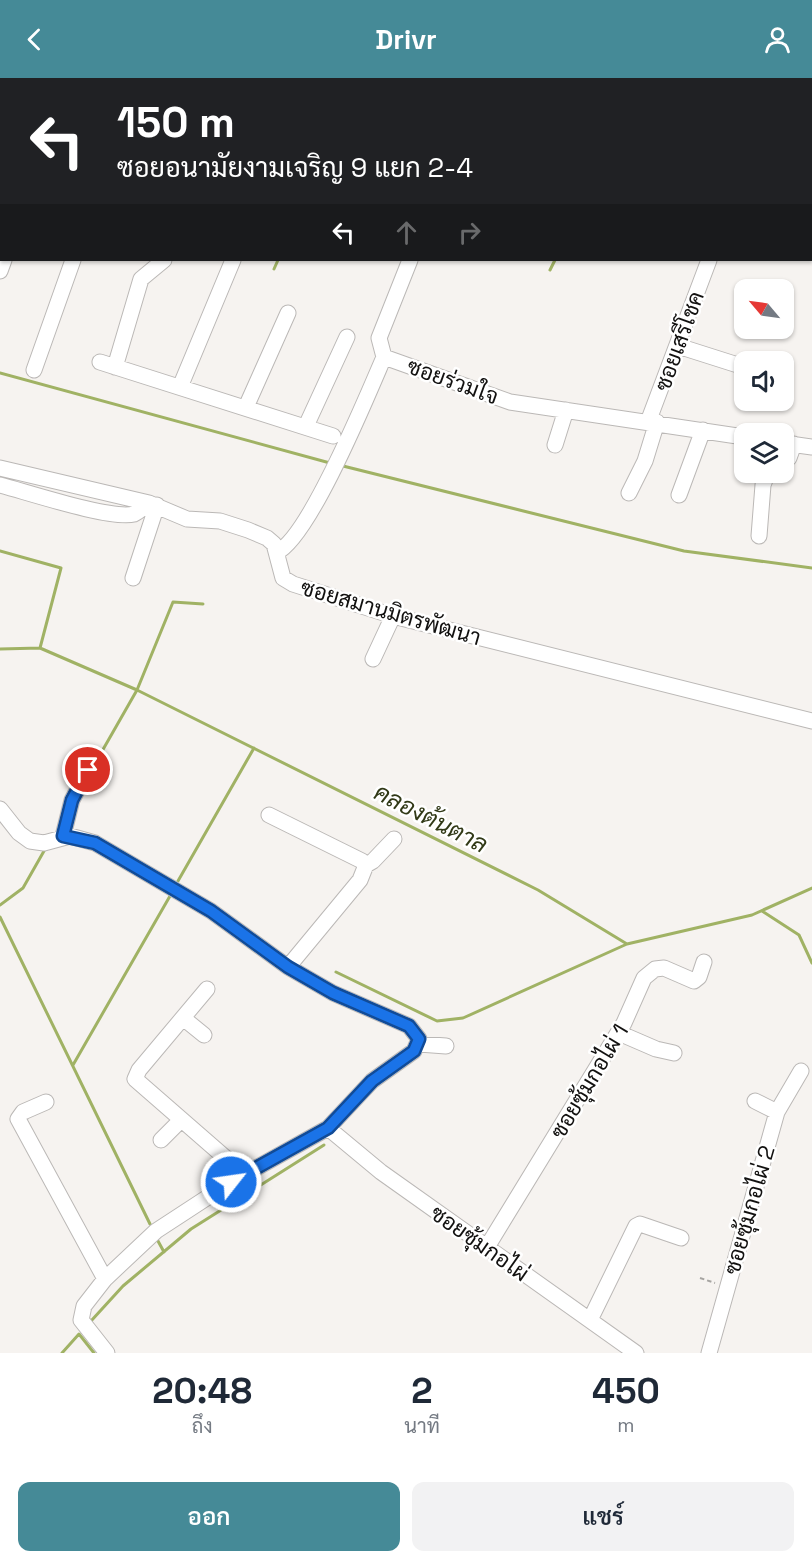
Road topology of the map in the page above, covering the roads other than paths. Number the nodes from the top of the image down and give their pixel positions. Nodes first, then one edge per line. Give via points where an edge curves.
1 (73, 261) edge
2 (163, 261) edge
3 (233, 261) edge
4 (410, 261) edge
5 (709, 261) edge
6 (288, 313) dead end
7 (347, 337) dead end
8 (678, 346) junction
9 (384, 357) junction
10 (734, 364) edge
11 (34, 370) dead end
12 (180, 387) junction
13 (246, 407) junction
14 (566, 410) junction
15 (652, 422) junction
16 (306, 426) junction
17 (703, 430) junction
18 (734, 435) edge
19 (339, 439) junction
20 (794, 444) edge
21 (555, 445) dead end
22 (812, 447) edge
23 (0, 468) edge
24 (43, 480) junction
25 (764, 483) edge
26 (0, 485) edge
27 (99, 490) junction
28 (629, 494) dead end
29 (39, 495) junction
30 (679, 495) dead end
31 (153, 504) junction
32 (89, 509) junction
33 (759, 536) dead end
34 (277, 552) junction
35 (133, 578) dead end
36 (393, 616) junction
37 (373, 659) dead end
38 (812, 722) edge
39 (96, 755) dead end
40 (0, 808) edge
41 (269, 815) dead end
42 (63, 836) junction
43 (394, 839) dead end
44 (366, 865) junction
45 (704, 962) dead end
46 (288, 967) junction
47 (207, 989) dead end
48 (183, 1018) junction
49 (619, 1033) junction
50 (204, 1035) dead end
51 (419, 1044) junction
52 (447, 1047) dead end
53 (674, 1053) dead end
54 (801, 1071) dead end
55 (755, 1101) dead end
56 (46, 1102) dead end
57 (777, 1112) junction
58 (181, 1120) junction
59 (328, 1128) junction
60 (162, 1140) dead end
61 (244, 1174) junction
62 (681, 1238) dead end
63 (487, 1247) junction
64 (105, 1279) junction
65 (590, 1320) junction
66 (107, 1353) edge
67 (636, 1353) edge
68 (709, 1353) edge

1 - 11 street
2 - 12 street via 141,279 108,364
3 - 12 street
4 - 9 street via 379,338
5 - 8 street, ซอยเสรีโชค
6 - 13 street
7 - 16 street
8 - 10 street
8 - 15 street, ซอยเสรีโชค
9 - 14 street, ซอยร่วมใจ via 510,402
9 - 19 street, ซอยร่วมใจ
12 - 13 street
13 - 16 street
14 - 15 street, ซอยร่วมใจ
14 - 21 street
15 - 17 street, ซอยร่วมใจ
15 - 28 street, ซอยเสรีโชค via 645,461
16 - 19 street
17 - 18 street, ซอยร่วมใจ
17 - 30 street
19 - 34 street, ซอยร่วมใจ via 324,485 297,533
20 - 22 street
23 - 24 street, ซอยสมานมิตรพัฒนา
24 - 27 street, ซอยสมานมิตรพัฒนา
24 - 29 street
25 - 33 street
26 - 29 street
27 - 31 street, ซอยสมานมิตรพัฒนา
27 - 32 street
29 - 32 street
31 - 32 street via 133,514
31 - 34 street, ซอยสมานมิตรพัฒนา via 187,519 220,521 248,530 267,538
31 - 35 street
34 - 36 street, ซอยสมานมิตรพัฒนา via 284,578 293,584
36 - 37 street
36 - 38 street, ซอยสมานมิตรพัฒนา
39 - 42 street via 72,800
40 - 42 street via 30,841 44,843
41 - 44 street
42 - 46 street via 95,843 172,887
43 - 44 street
44 - 46 street via 360,880
45 - 49 street, ซอยซุ้มกอไผ่ 1 via 694,981 664,968 649,972
46 - 51 street via 333,993 409,1026 417,1034
47 - 48 street
48 - 50 street
48 - 58 street via 135,1079
49 - 53 street
49 - 63 street, ซอยซุ้มกอไผ่ 1
51 - 52 street
51 - 59 street via 372,1081
54 - 57 street, ซอยซุ้มกอไผ่ 2
55 - 57 street
56 - 64 street via 23,1112 18,1119
57 - 68 street, ซอยซุ้มกอไผ่ 2
58 - 60 street
58 - 61 street
59 - 61 street
59 - 63 street, ซอยซุ้มกอไผ่ via 381,1172
61 - 64 street via 156,1230
62 - 65 street via 636,1226
63 - 65 street, ซอยซุ้มกอไผ่
64 - 66 street via 84,1306 81,1320
65 - 67 street, ซอยซุ้มกอไผ่

